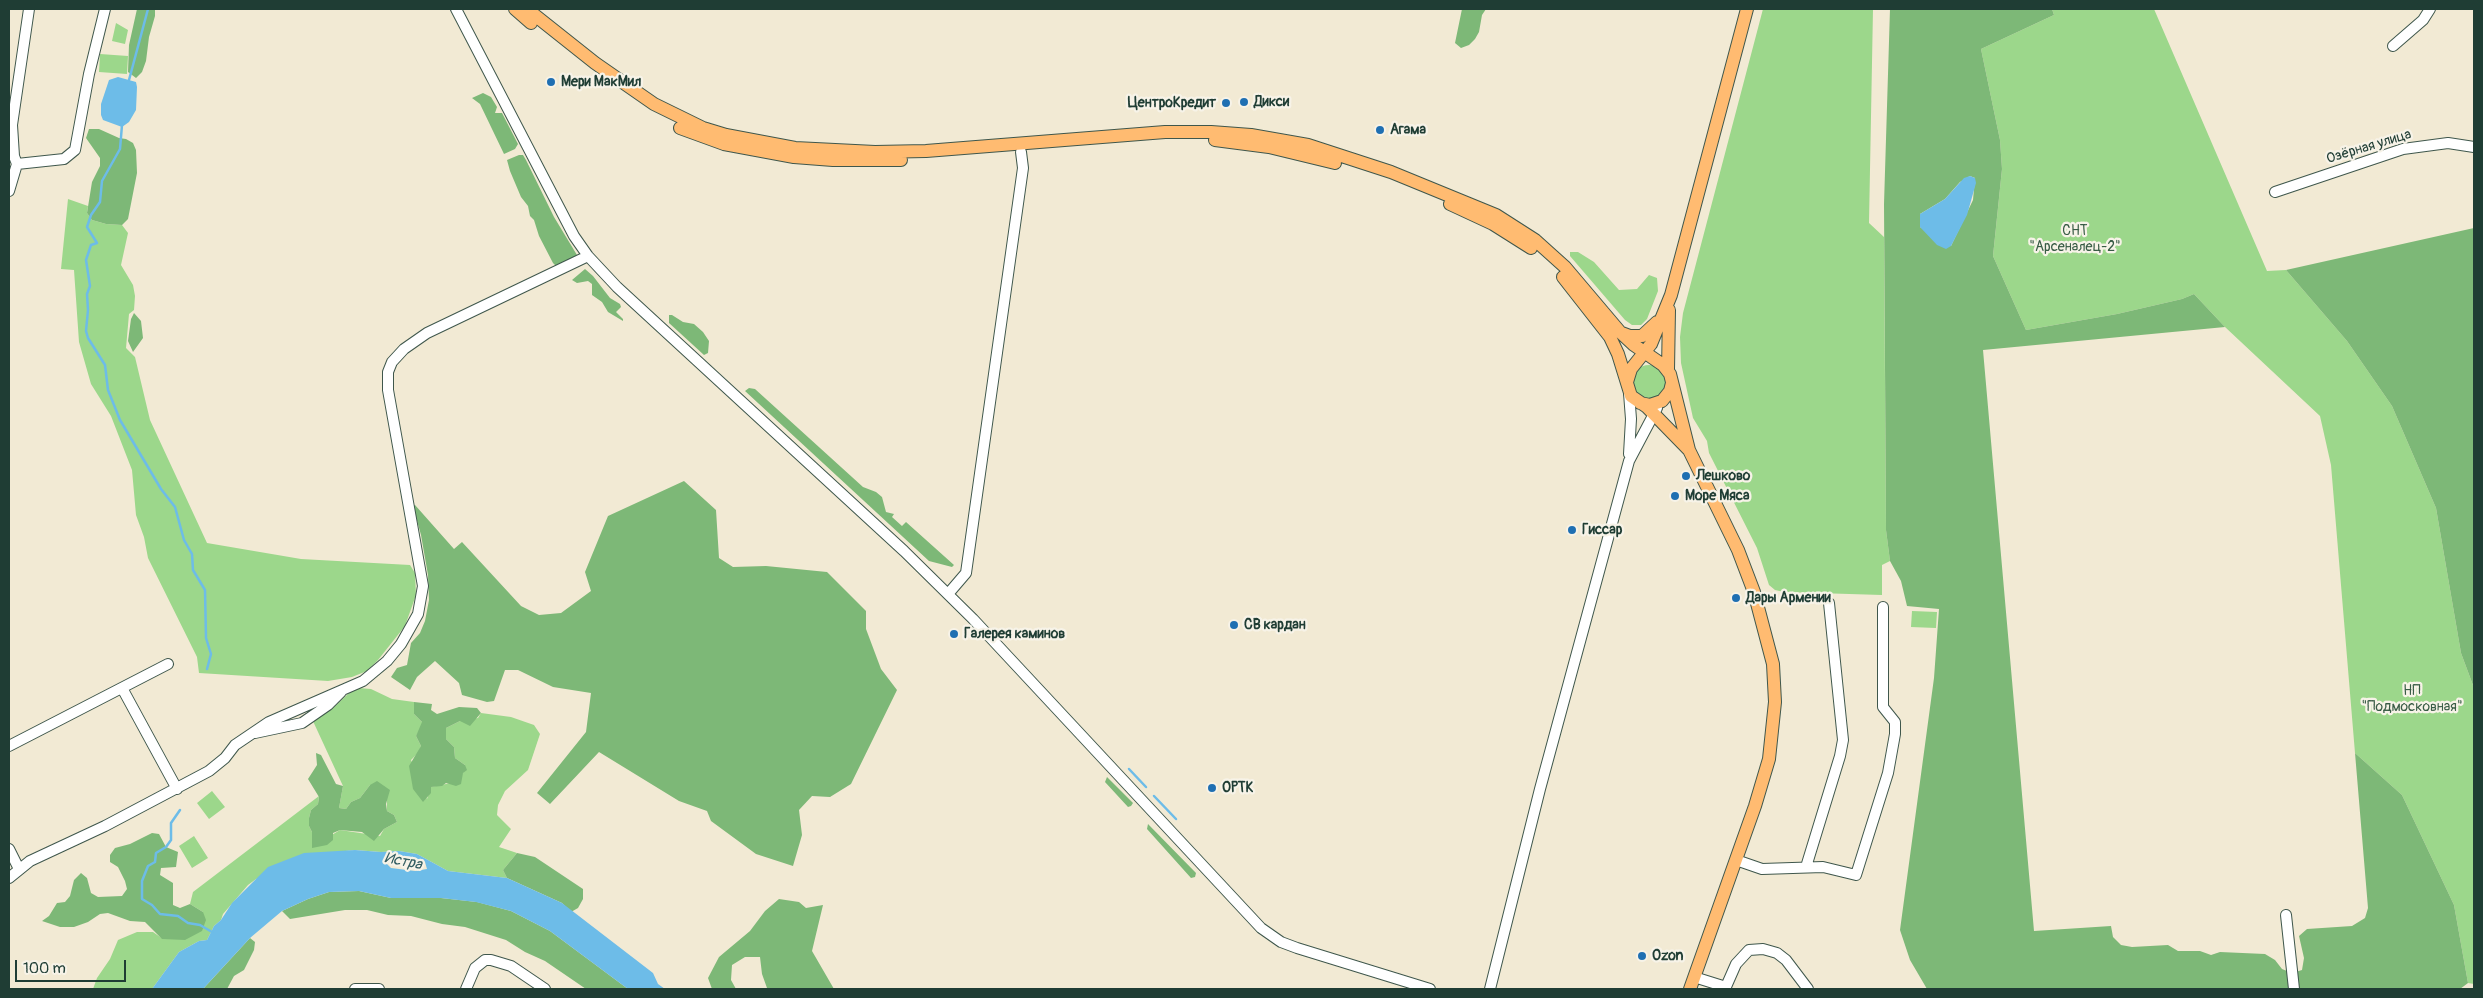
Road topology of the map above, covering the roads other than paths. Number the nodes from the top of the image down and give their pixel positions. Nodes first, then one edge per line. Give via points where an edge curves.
1 (29, 9) edge
2 (106, 9) edge
3 (456, 9) edge
4 (515, 9) edge
5 (527, 9) edge
6 (1747, 9) edge
7 (2430, 9) edge
8 (2393, 46) dead end
9 (2474, 147) edge
10 (1021, 152) junction
11 (17, 164) junction
12 (9, 191) edge
13 (2275, 192) dead end
14 (588, 256) junction
15 (1671, 295) junction
16 (1662, 316) junction
17 (1620, 332) junction
18 (1645, 353) junction
19 (1636, 364) junction
20 (1666, 370) junction
21 (1631, 392) junction
22 (1662, 401) junction
23 (1654, 414) junction
24 (1676, 436) junction
25 (1640, 437) junction
26 (1689, 450) junction
27 (1629, 461) junction
28 (948, 594) junction
29 (1829, 603) dead end
30 (1883, 607) dead end
31 (168, 664) dead end
32 (122, 688) junction
33 (9, 746) edge
34 (177, 789) junction
35 (9, 849) edge
36 (1736, 860) junction
37 (1806, 867) junction
38 (19, 869) junction
39 (9, 878) edge
40 (2286, 915) dead end
41 (1692, 983) edge
42 (1726, 988) edge
43 (355, 989) edge
44 (379, 989) edge
45 (466, 989) edge
46 (545, 989) edge
47 (1430, 989) edge
48 (1490, 989) edge
49 (1808, 989) edge
50 (2294, 989) edge

1 - 11 street via 12,125
2 - 11 street via 74,150 64,159
3 - 14 street via 559,209
4 - 10 main road via 554,42 650,111 685,130 724,144 794,157 842,160 927,159
5 - 17 main road via 595,63 654,104 703,128 756,142 795,148 876,152 956,149 1166,132 1211,132 1270,137 1308,145 1426,184 1512,224 1565,267
6 - 15 main road
7 - 8 street via 2423,20
9 - 13 street, Озёрная улица via 2448,143 2403,149
10 - 21 main road via 1165,140 1211,140 1269,146 1306,154 1390,180 1493,224 1530,247 1557,270 1602,323 1618,354
10 - 28 street via 1023,168 966,573
11 - 12 street
14 - 28 street
14 - 34 street via 427,333 392,362 388,372 388,390 423,586 411,627 387,661 364,681 269,722 235,745 209,772
15 - 16 main road
15 - 20 main road
16 - 17 main road via 1642,336
16 - 18 main road
17 - 18 main road
18 - 19 main road
18 - 20 main road
19 - 20 main road via 1647,360
19 - 21 main road via 1628,375
20 - 22 main road via 1670,391
20 - 26 main road
21 - 22 main road via 1650,405
21 - 23 main road
21 - 27 street
22 - 23 street
23 - 24 main road
23 - 25 street
24 - 25 street via 1666,430 1654,429
24 - 26 main road
25 - 27 street
26 - 36 main road via 1738,550 1754,592 1773,664 1776,702 1769,759
27 - 48 street via 1540,789
28 - 47 street via 1269,935 1297,948
29 - 37 street via 1843,740
30 - 37 street via 1883,707 1895,722 1888,773 1856,876 1823,867
31 - 32 street
32 - 33 street
32 - 34 street
34 - 38 street
35 - 38 street
36 - 37 street via 1769,870
36 - 41 main road
38 - 39 street
40 - 50 street
41 - 42 street
42 - 49 street via 1736,964 1749,950 1763,949 1786,960
43 - 44 street
45 - 46 street via 475,968 485,960 511,966

